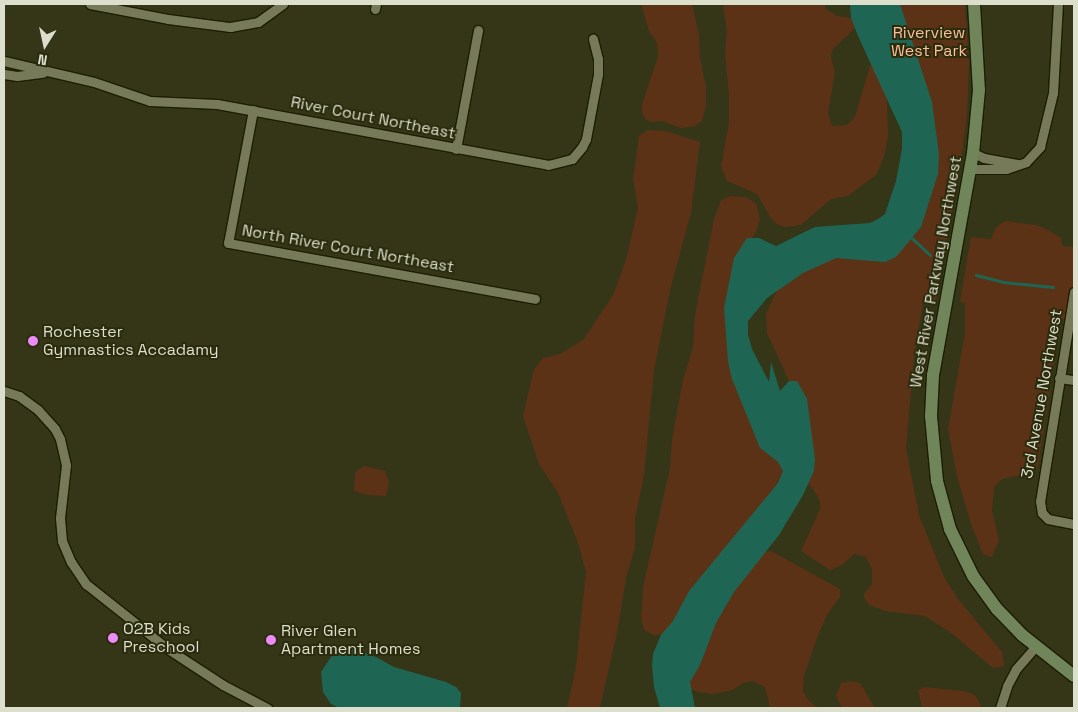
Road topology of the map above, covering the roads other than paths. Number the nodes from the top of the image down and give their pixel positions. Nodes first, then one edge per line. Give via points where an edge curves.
1 (90, 4) edge
2 (283, 4) edge
3 (974, 4) edge
4 (1058, 4) edge
5 (478, 30) dead end
6 (593, 39) dead end
7 (4, 61) edge
8 (46, 72) junction
9 (4, 74) edge
10 (252, 110) junction
11 (456, 149) junction
12 (973, 153) junction
13 (1018, 164) junction
14 (971, 169) junction
15 (1074, 292) edge
16 (535, 299) dead end
17 (1059, 378) junction
18 (1074, 380) edge
19 (4, 391) edge
20 (1074, 524) edge
21 (1035, 647) junction
22 (1074, 676) edge
23 (267, 708) edge
24 (1000, 708) edge

1 - 2 street via 230,27 258,22
3 - 12 main road, West River Parkway Northwest via 979,90
4 - 13 street via 1053,94 1045,130 1034,155
5 - 11 street
6 - 11 street, River Court Northeast via 598,74 586,139 572,159 548,165
7 - 8 street, River Court Northeast
8 - 9 street, River Court Northeast via 17,76
8 - 10 street, River Court Northeast via 94,82 150,101 209,103
10 - 11 street, River Court Northeast
10 - 16 street, North River Court Northeast via 228,243
12 - 13 street
12 - 14 main road, West River Parkway Northwest
13 - 14 street via 1006,169
14 - 21 main road, West River Parkway Northwest via 933,374 931,416 935,469 947,520 967,568 997,609
15 - 17 street, 3rd Avenue Northwest
17 - 18 street
17 - 20 street, 3rd Avenue Northwest via 1040,500 1042,513 1048,519
19 - 23 street via 19,396 38,410 55,428 60,439 66,465 60,531 71,562 86,584 168,649 223,685
21 - 22 main road, West River Parkway Northwest
21 - 24 street via 1006,686

